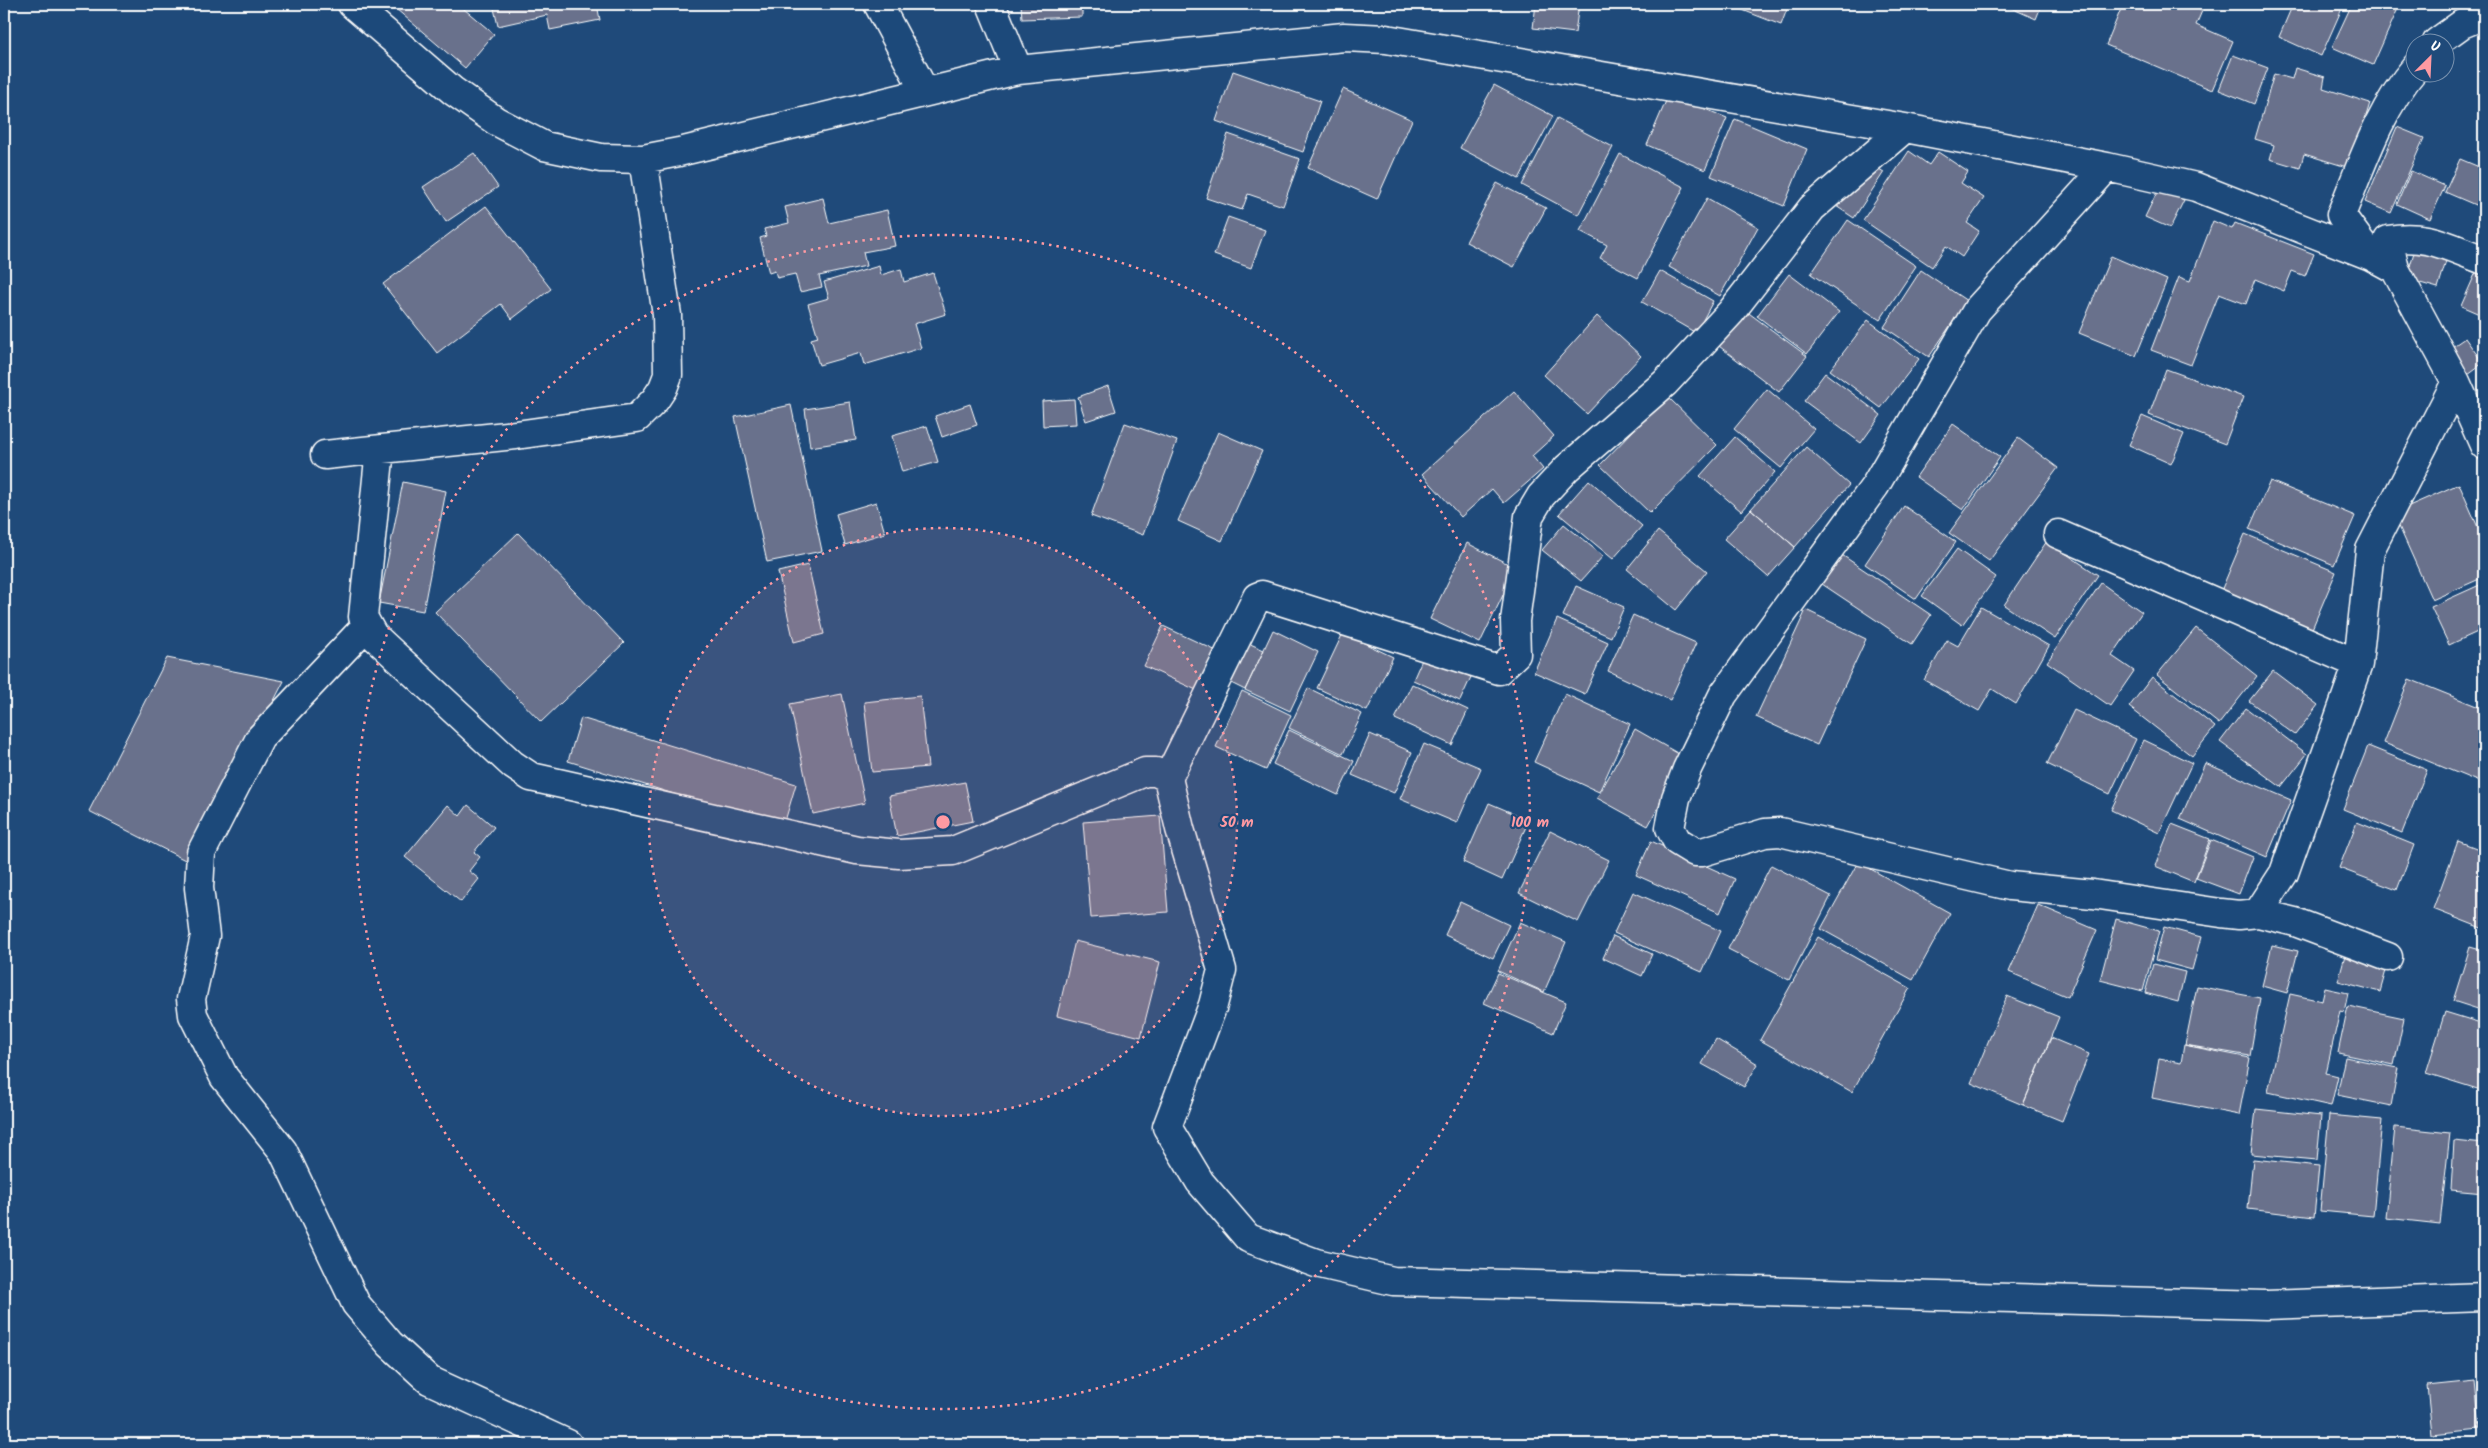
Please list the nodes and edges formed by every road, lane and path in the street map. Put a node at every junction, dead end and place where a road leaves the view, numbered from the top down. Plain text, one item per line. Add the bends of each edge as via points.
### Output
1 (352, 4) edge
2 (878, 4) edge
3 (991, 4) edge
4 (2484, 16) edge
5 (2451, 32) edge
6 (1018, 70) junction
7 (2406, 80) edge
8 (925, 92) junction
9 (1904, 128) junction
10 (643, 159) junction
11 (2107, 167) junction
12 (2371, 256) junction
13 (2484, 260) edge
14 (2395, 269) junction
15 (2456, 382) junction
16 (2484, 445) edge
17 (380, 449) junction
18 (325, 455) dead end
19 (2058, 534) dead end
20 (366, 626) junction
21 (2358, 664) junction
22 (1168, 778) junction
23 (2258, 913) junction
24 (2388, 957) dead end
25 (2484, 1297) edge
26 (568, 1444) edge

1 - 10 street via 453,91 496,120 544,146 601,158
2 - 8 street
3 - 6 street
4 - 5 street
6 - 8 street
6 - 9 street via 1344,37 1386,39
7 - 12 street via 2391,100 2370,143 2342,215
8 - 10 street
9 - 11 street
9 - 22 street via 1812,208 1731,312 1671,376 1567,468 1541,496 1529,516 1515,621 1516,654 1505,666 1499,670 1257,596
10 - 17 street via 667,315 668,375 655,400 637,418
11 - 12 street via 2196,188
11 - 23 street via 1977,310 1875,486 1723,695 1676,798 1671,833 1677,841 1702,852 1765,833 1780,832 2010,886 2239,915
12 - 14 street
13 - 14 street via 2422,237 2404,237 2388,240
14 - 15 street
15 - 16 street
15 - 21 street via 2370,550
17 - 18 street
17 - 20 street via 362,617
19 - 21 street
20 - 22 street via 513,764 531,777 857,850 899,854 953,851 1145,772 1156,772
20 - 26 street via 260,738 200,853 199,888 205,936 191,999 193,1015 224,1077 282,1150 356,1304 390,1344 429,1380
21 - 23 street via 2284,873
22 - 25 street via 1222,970 1213,1005 1166,1127 1200,1182 1248,1238 1316,1263 1393,1281 2266,1305
23 - 24 street via 2295,922

